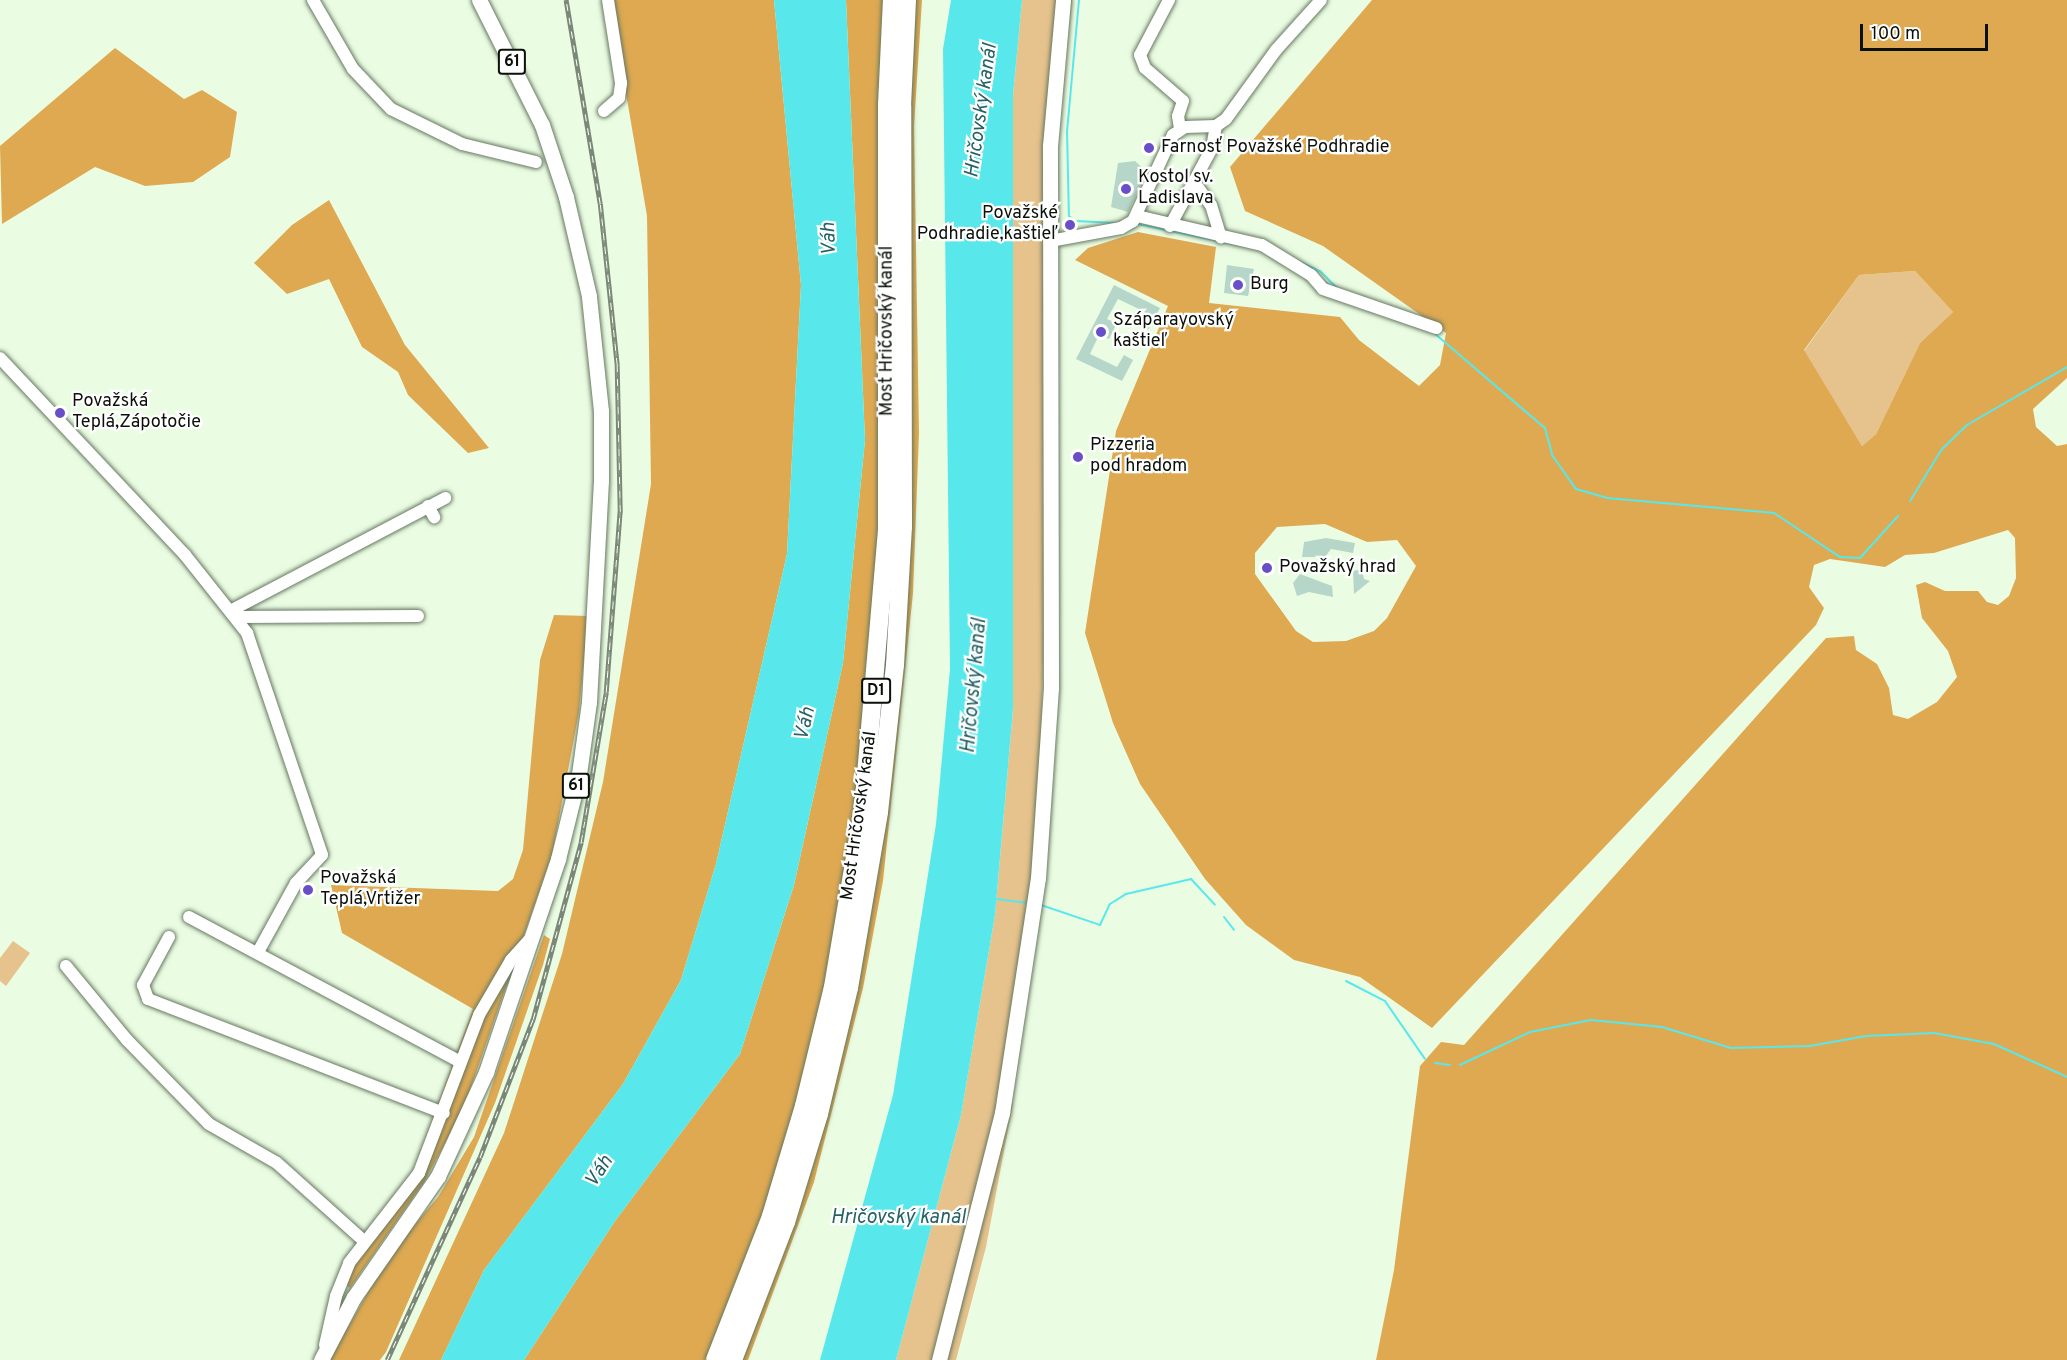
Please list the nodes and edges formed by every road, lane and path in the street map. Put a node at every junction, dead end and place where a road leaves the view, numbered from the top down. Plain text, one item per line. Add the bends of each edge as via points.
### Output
1 (313, 0) edge
2 (479, 0) edge
3 (608, 0) edge
4 (892, 0) edge
5 (907, 0) edge
6 (1063, 0) edge
7 (1169, 0) edge
8 (1321, 0) edge
9 (604, 111) dead end
10 (1216, 126) junction
11 (1180, 129) junction
12 (536, 162) dead end
13 (1194, 182) junction
14 (1137, 216) junction
15 (1170, 226) junction
16 (1220, 234) junction
17 (1050, 241) junction
18 (1436, 328) dead end
19 (0, 358) edge
20 (444, 498) dead end
21 (234, 614) junction
22 (414, 614) dead end
23 (189, 917) dead end
24 (536, 933) junction
25 (169, 937) dead end
26 (258, 952) junction
27 (66, 966) dead end
28 (459, 1061) junction
29 (444, 1113) junction
30 (364, 1241) junction
31 (323, 1357) edge
32 (715, 1360) edge
33 (733, 1360) edge
34 (939, 1360) edge

1 - 12 street via 353,69 391,108 462,144
2 - 24 main road, 61 via 542,125 566,197 589,296 601,411 589,702 570,814
3 - 9 street via 621,83 619,98
4 - 32 highway, Most Hričovský kanál / D1 via 887,105 887,530 863,810 833,987 804,1106 771,1216
5 - 33 highway, Most Hričovský kanál / D1 via 902,106 903,527 895,665 879,812 849,988 819,1114 786,1222
6 - 17 main road via 1051,100
7 - 11 street via 1140,55 1145,68 1183,101 1178,116
8 - 10 street
10 - 11 street
10 - 13 street via 1216,139
11 - 14 street via 1169,142
13 - 15 street
13 - 16 street via 1211,205
14 - 15 street
14 - 17 street via 1121,228
15 - 16 street
16 - 18 street via 1262,245 1311,276 1323,289
17 - 34 main road via 1052,667 1038,878 1002,1113
19 - 21 street
20 - 21 street via 431,511
21 - 22 street
21 - 26 street via 263,671 322,855 296,883
23 - 26 street
24 - 28 street via 504,970
24 - 31 main road, 61 via 486,1072 453,1147 354,1297
25 - 29 street via 143,985 148,999
26 - 28 street
27 - 30 street via 126,1040 209,1124 278,1163
28 - 29 street
29 - 30 street via 419,1173
30 - 31 street via 342,1277

